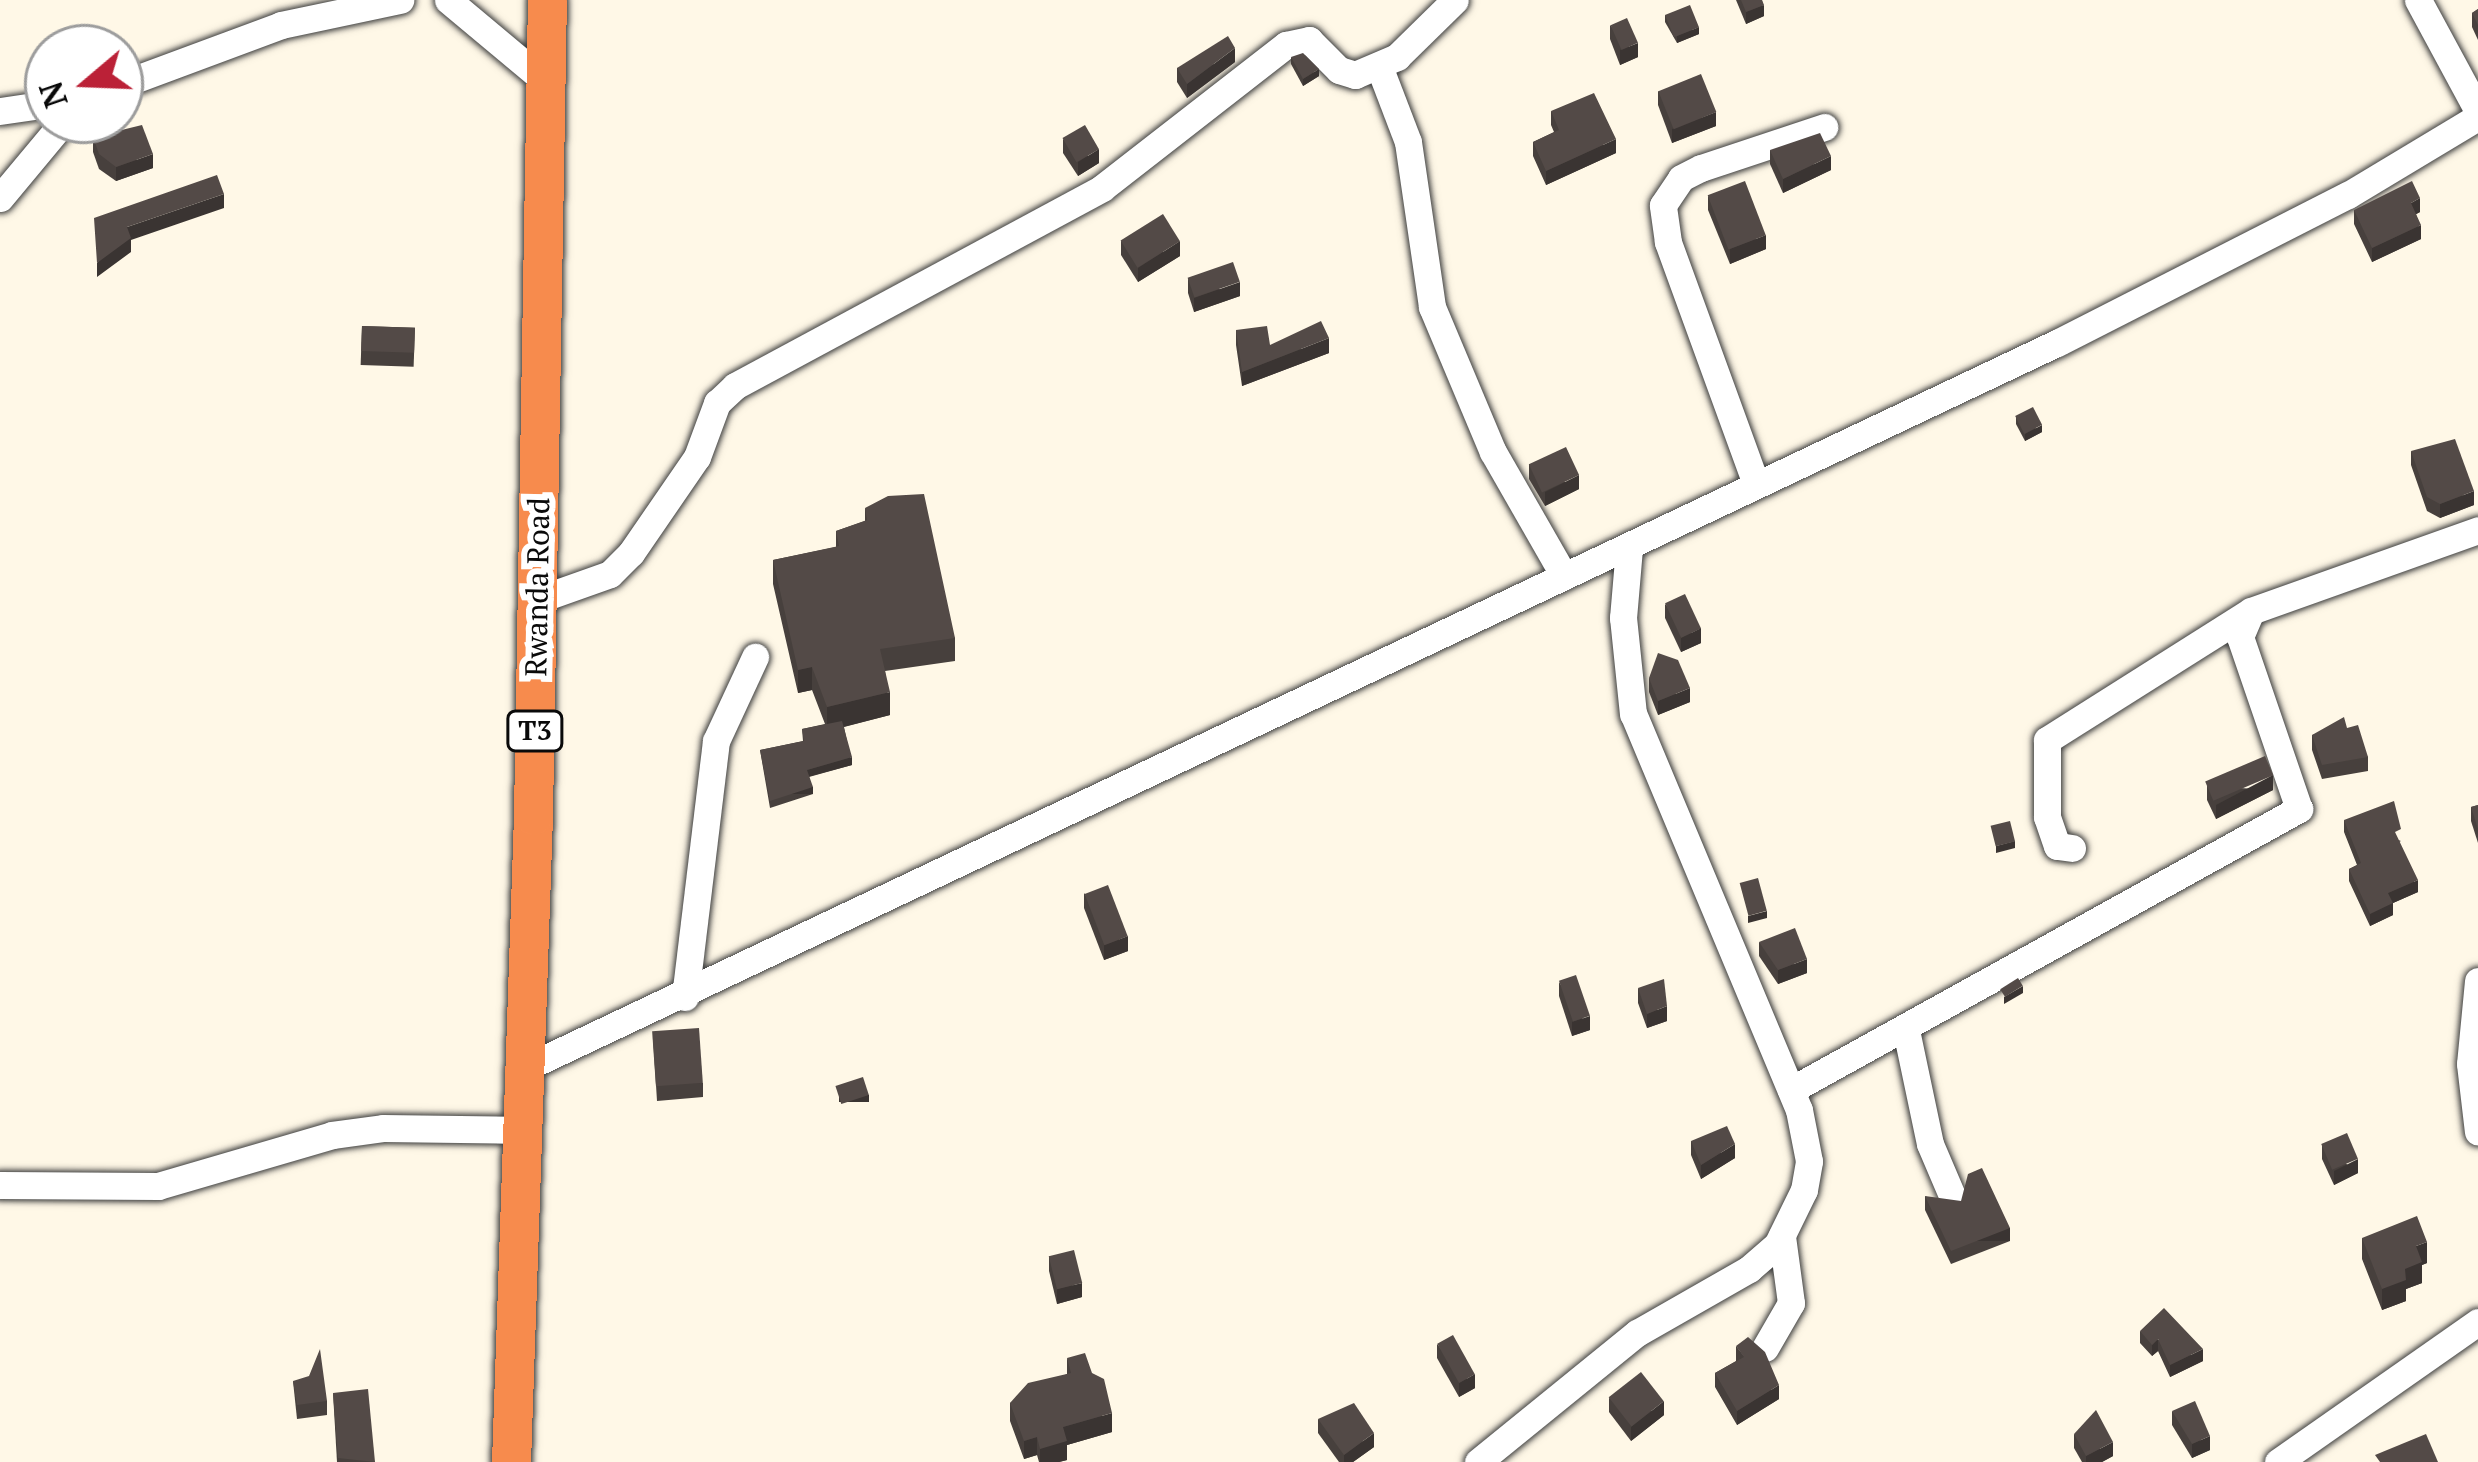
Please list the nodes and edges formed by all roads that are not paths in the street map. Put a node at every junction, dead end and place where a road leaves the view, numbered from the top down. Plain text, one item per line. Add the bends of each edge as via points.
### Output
1 (400, 0) edge
2 (448, 0) edge
3 (547, 0) edge
4 (1455, 0) edge
5 (2418, 0) edge
6 (1379, 66) junction
7 (144, 76) edge
8 (545, 81) junction
9 (2478, 114) edge
10 (1823, 127) dead end
11 (44, 144) edge
12 (0, 198) edge
13 (1756, 484) junction
14 (2478, 530) edge
15 (1629, 548) junction
16 (1564, 576) junction
17 (537, 600) junction
18 (2251, 611) junction
19 (754, 657) dead end
20 (2072, 848) dead end
21 (2478, 981) edge
22 (685, 997) junction
23 (1906, 1030) junction
24 (525, 1068) junction
25 (1791, 1090) junction
26 (521, 1130) junction
27 (2478, 1132) edge
28 (0, 1186) edge
29 (1953, 1198) edge
30 (1782, 1236) junction
31 (2478, 1322) edge
32 (1765, 1348) edge
33 (511, 1462) edge
34 (1478, 1462) edge
35 (2278, 1462) edge

1 - 7 street via 280,25
2 - 8 street
3 - 8 highway, Rwanda Road / T3
4 - 6 street
5 - 9 street
6 - 16 street via 1408,142 1432,307 1493,452
6 - 17 street via 1349,75 1309,40 1286,45 1102,188 735,386 717,403 697,458 631,553 610,574
8 - 17 highway, Rwanda Road / T3
9 - 13 street via 2150,297
10 - 13 street via 1702,168 1682,178 1663,205 1668,242
11 - 12 street
13 - 15 street
14 - 18 street
15 - 16 street
15 - 25 street via 1623,618 1633,714
16 - 22 street
17 - 24 highway, Rwanda Road / T3
18 - 20 street via 2047,740 2048,818 2057,846
18 - 23 street via 2240,637 2299,808 2120,902
19 - 22 street via 716,741
21 - 27 street via 2470,1064
22 - 24 street
23 - 25 street
23 - 29 street via 1930,1144
24 - 26 highway, Rwanda Road / T3
25 - 30 street via 1809,1162
26 - 28 street via 332,1135 158,1186
26 - 33 highway, Rwanda Road / T3
30 - 32 street via 1791,1304
30 - 34 street via 1749,1268 1636,1333
31 - 35 street

